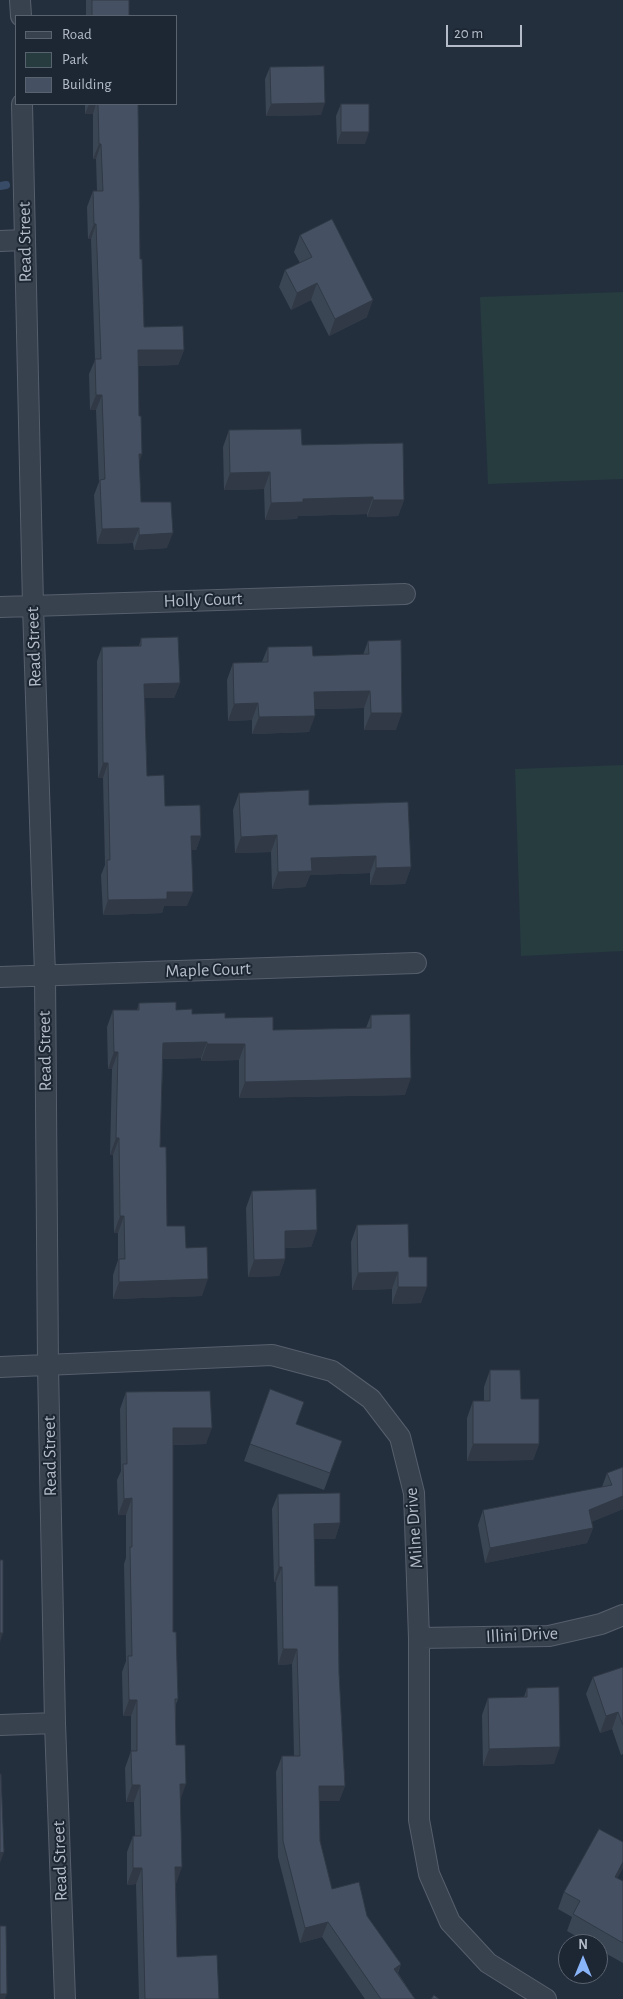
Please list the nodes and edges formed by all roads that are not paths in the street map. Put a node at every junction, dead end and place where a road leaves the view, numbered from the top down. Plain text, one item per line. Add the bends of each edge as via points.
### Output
1 (20, 0) edge
2 (21, 15) edge
3 (22, 105) edge
4 (24, 240) junction
5 (0, 241) edge
6 (406, 594) dead end
7 (33, 606) junction
8 (0, 607) edge
9 (416, 963) dead end
10 (45, 975) junction
11 (0, 977) edge
12 (48, 1365) junction
13 (0, 1367) edge
14 (623, 1615) edge
15 (419, 1638) junction
16 (55, 1723) junction
17 (0, 1725) edge
18 (65, 1999) edge
19 (546, 1999) edge

1 - 2 street
3 - 4 street, Read Street
4 - 5 street
4 - 7 street, Read Street
6 - 7 street, Holly Court
7 - 8 street, Holly Court
7 - 10 street, Read Street
9 - 10 street, Maple Court
10 - 11 street, Maple Court
10 - 12 street, Read Street
12 - 13 street, Milne Drive
12 - 15 street, Milne Drive via 272,1355 332,1370 371,1399 400,1437 414,1493
12 - 16 street, Read Street
14 - 15 street, Illini Drive via 549,1636
15 - 19 street, Milne Drive via 419,1820 429,1874 450,1922 488,1963
16 - 17 street
16 - 18 street, Read Street

